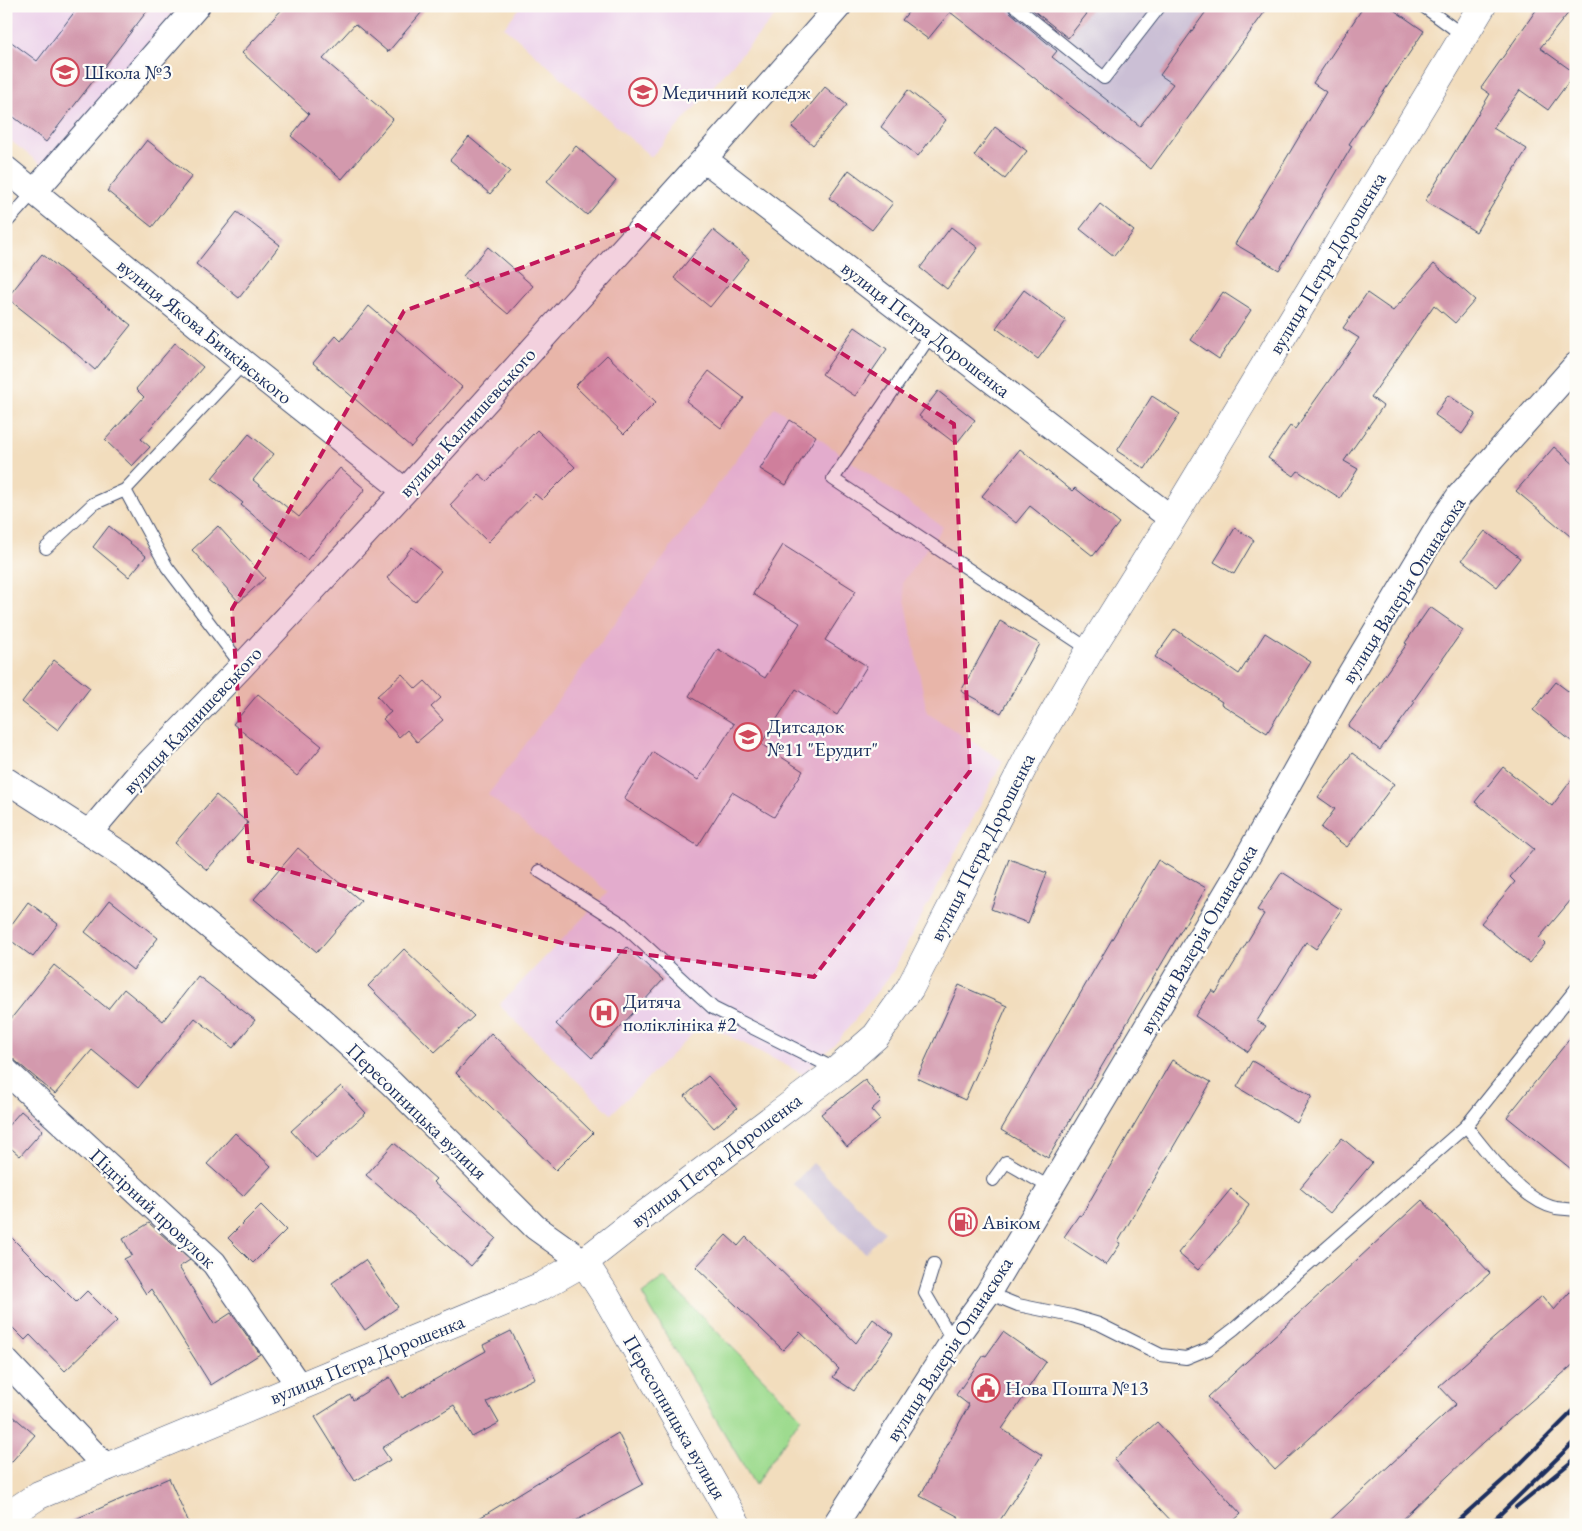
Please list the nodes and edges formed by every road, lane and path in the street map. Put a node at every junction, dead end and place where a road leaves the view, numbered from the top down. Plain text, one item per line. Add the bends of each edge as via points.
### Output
1 (197, 6) edge
2 (839, 6) edge
3 (1015, 6) edge
4 (1160, 6) edge
5 (1423, 6) edge
6 (1482, 6) edge
7 (1464, 36) junction
8 (704, 159) junction
9 (6, 169) edge
10 (34, 192) junction
11 (6, 223) edge
12 (932, 334) junction
13 (244, 363) junction
14 (1576, 365) edge
15 (125, 490) junction
16 (405, 491) junction
17 (1172, 519) junction
18 (46, 548) dead end
19 (1090, 650) junction
20 (242, 666) junction
21 (6, 780) edge
22 (89, 833) junction
23 (539, 871) dead end
24 (1576, 988) edge
25 (837, 1070) junction
26 (6, 1071) edge
27 (1466, 1126) junction
28 (993, 1180) dead end
29 (1051, 1188) junction
30 (1576, 1210) edge
31 (584, 1262) junction
32 (934, 1264) dead end
33 (988, 1293) junction
34 (953, 1341) junction
35 (6, 1361) edge
36 (299, 1386) junction
37 (107, 1468) junction
38 (6, 1517) edge
39 (737, 1525) edge
40 (835, 1525) edge

1 - 10 street
2 - 8 street, вулиця Калнишевського
3 - 4 lane via 1104,78
5 - 7 lane
6 - 7 street, вулиця Петра Дорошенка
7 - 17 street, вулиця Петра Дорошенка
8 - 12 street, вулиця Петра Дорошенка
8 - 16 street, вулиця Калнишевського
9 - 10 street, вулиця Якова Бичківського
10 - 11 lane
10 - 13 street, вулиця Якова Бичківського
12 - 17 street, вулиця Петра Дорошенка
12 - 19 lane via 834,479
13 - 15 lane
13 - 16 street, вулиця Якова Бичківського
14 - 29 street, вулиця Валерія Опанасюка via 1459,496 1442,521
15 - 18 lane via 93,504
15 - 20 lane via 167,567
16 - 20 street, вулиця Калнишевського
17 - 19 street, вулиця Петра Дорошенка
19 - 25 street, вулиця Петра Дорошенка via 1032,750 910,988 876,1036
20 - 22 street, вулиця Калнишевського via 144,768
21 - 22 street, Пересопницька вулиця
22 - 31 street, Пересопницька вулиця via 126,857 318,1016 391,1083 535,1227
23 - 25 lane via 621,923 713,1008
24 - 27 lane
25 - 31 street, вулиця Петра Дорошенка
26 - 36 street, Підгірний провулок via 214,1264
27 - 30 lane via 1502,1170 1534,1197 1555,1208
27 - 33 lane via 1234,1329 1208,1350 1186,1358 1161,1355 1099,1324 1018,1305
28 - 29 lane via 1006,1162
29 - 33 street, вулиця Валерія Опанасюка
31 - 36 street, вулиця Петра Дорошенка via 542,1286
31 - 39 street, Пересопницька вулиця
32 - 34 lane via 925,1294
33 - 34 street, вулиця Валерія Опанасюка
34 - 40 street, вулиця Валерія Опанасюка
35 - 37 street
36 - 37 street, вулиця Петра Дорошенка
37 - 38 street, вулиця Петра Дорошенка via 38,1495

